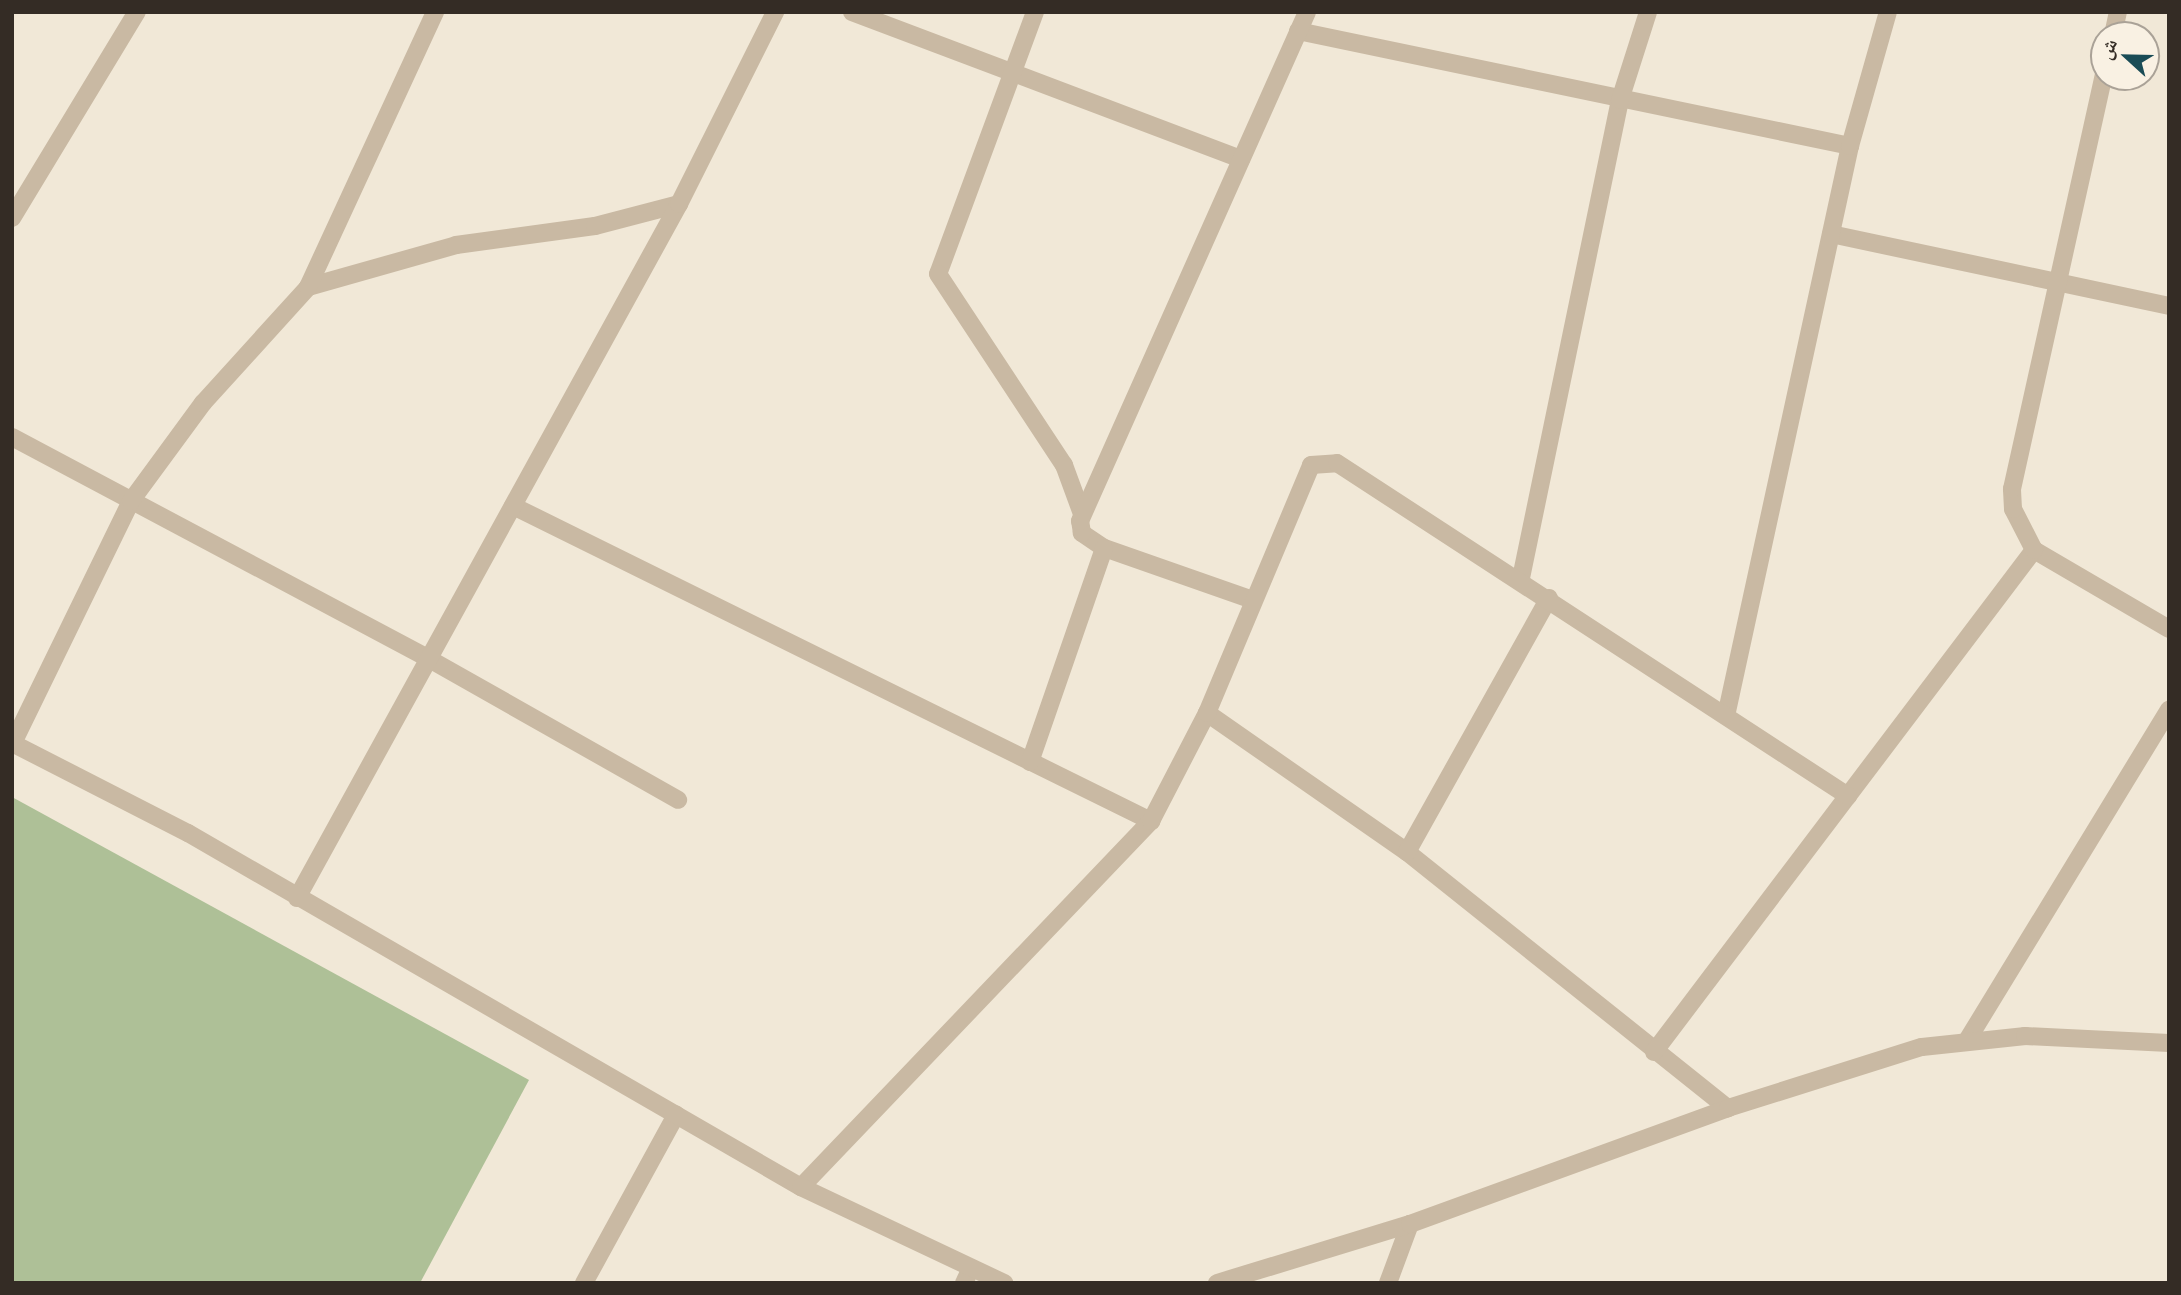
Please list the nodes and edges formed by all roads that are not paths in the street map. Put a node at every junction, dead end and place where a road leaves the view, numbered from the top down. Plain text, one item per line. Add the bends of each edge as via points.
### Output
1 (137, 12) edge
2 (435, 12) edge
3 (775, 12) edge
4 (852, 12) edge
5 (1035, 12) edge
6 (1307, 12) edge
7 (1648, 12) edge
8 (1888, 12) edge
9 (1298, 31) junction
10 (1009, 76) junction
11 (2100, 91) edge
12 (1620, 100) junction
13 (1850, 146) junction
14 (1241, 159) junction
15 (679, 204) junction
16 (12, 218) edge
17 (1830, 234) junction
18 (2055, 282) junction
19 (308, 287) junction
20 (2169, 306) edge
21 (12, 437) edge
22 (131, 501) junction
23 (513, 506) junction
24 (1082, 514) junction
25 (1104, 548) junction
26 (2034, 550) junction
27 (1521, 579) junction
28 (1549, 598) junction
29 (1250, 599) junction
30 (2169, 629) edge
31 (431, 660) junction
32 (2169, 710) edge
33 (1207, 713) junction
34 (1727, 716) junction
35 (13, 743) edge
36 (1030, 762) junction
37 (1847, 796) junction
38 (678, 800) dead end
39 (1151, 821) junction
40 (1407, 852) junction
41 (297, 898) junction
42 (1968, 1039) junction
43 (2169, 1043) edge
44 (1654, 1052) junction
45 (1728, 1108) junction
46 (676, 1115) junction
47 (802, 1188) junction
48 (1410, 1224) junction
49 (967, 1277) edge
50 (584, 1283) edge
51 (1004, 1283) edge
52 (1217, 1283) edge
53 (1388, 1283) edge

1 - 16 street
2 - 19 street
3 - 15 street
4 - 10 street
5 - 10 street
6 - 9 street
7 - 12 street
8 - 13 street
9 - 12 street
9 - 14 street
10 - 14 street
10 - 24 street via 938,274 1064,465
11 - 18 street
12 - 13 street
12 - 27 street
13 - 17 street
14 - 24 street
15 - 19 street via 595,226 456,246
15 - 23 street
17 - 18 street
17 - 34 street
18 - 20 street
18 - 26 street via 2012,489 2013,509
19 - 22 street via 203,403
21 - 22 street
22 - 31 street
22 - 35 street
23 - 31 street
23 - 36 street
24 - 25 street via 1082,533
25 - 29 street
25 - 36 street
26 - 30 street
26 - 37 street
27 - 28 street
27 - 29 street via 1338,463 1320,462 1302,477
28 - 34 street
28 - 40 street
29 - 33 street
31 - 38 street
31 - 41 street
32 - 42 street
33 - 39 street
33 - 40 street
34 - 37 street
35 - 41 street
36 - 39 street
37 - 44 street
39 - 47 street
40 - 44 street
41 - 46 street
42 - 43 street
42 - 45 street via 1875,1060
44 - 45 street
45 - 48 street
46 - 47 street
46 - 50 street
47 - 49 street
48 - 52 street
48 - 53 street
49 - 51 street

